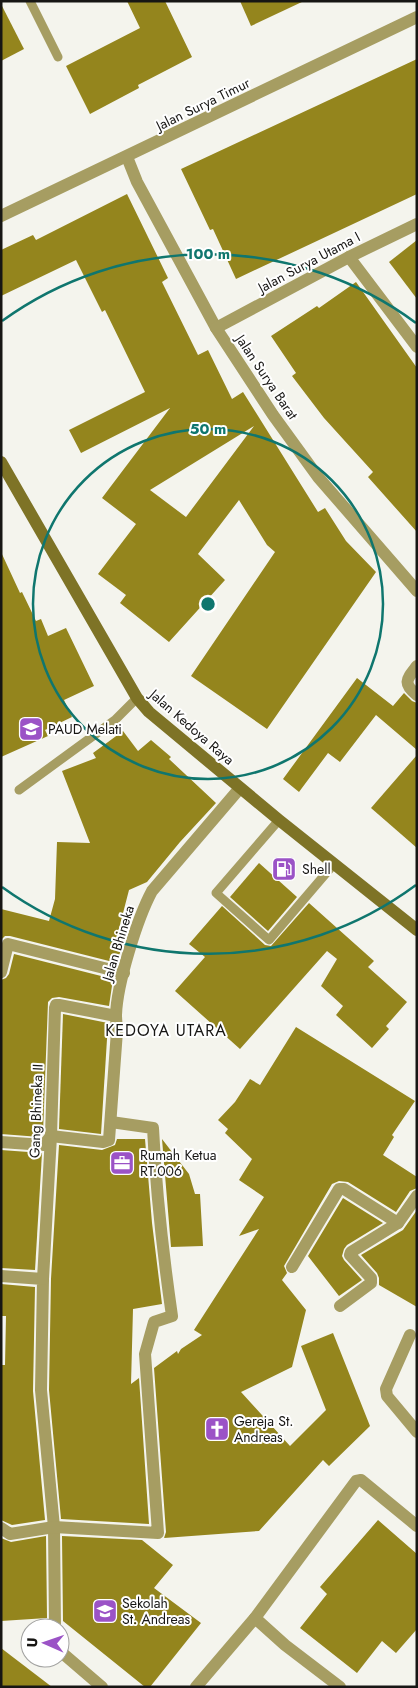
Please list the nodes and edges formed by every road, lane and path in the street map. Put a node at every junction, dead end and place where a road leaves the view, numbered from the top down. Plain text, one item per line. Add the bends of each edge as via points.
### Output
1 (30, 1) edge
2 (417, 17) edge
3 (58, 57) dead end
4 (127, 157) junction
5 (1, 216) edge
6 (417, 224) edge
7 (349, 257) junction
8 (216, 328) junction
9 (417, 347) edge
10 (1, 462) edge
11 (417, 590) edge
12 (417, 666) edge
13 (417, 695) edge
14 (137, 698) junction
15 (240, 788) junction
16 (18, 790) dead end
17 (279, 820) junction
18 (334, 864) junction
19 (417, 930) edge
20 (1, 972) edge
21 (124, 973) junction
22 (116, 1016) junction
23 (111, 1122) junction
24 (51, 1136) junction
25 (1, 1142) edge
26 (417, 1196) edge
27 (398, 1224) junction
28 (292, 1267) dead end
29 (1, 1276) edge
30 (43, 1279) junction
31 (340, 1306) dead end
32 (410, 1335) dead end
33 (417, 1432) edge
34 (417, 1526) edge
35 (54, 1527) junction
36 (1, 1528) edge
37 (55, 1618) edge
38 (255, 1618) junction
39 (70, 1660) edge
40 (102, 1687) edge
41 (196, 1687) edge
42 (340, 1687) edge

1 - 3 lane
2 - 4 street, Jalan Surya Timur
4 - 5 street, Jalan Surya Timur
4 - 8 street, Jalan Surya Barat via 137,182
6 - 7 street, Jalan Surya Utama I
7 - 8 street, Jalan Surya Utama I
7 - 9 street
8 - 11 street, Jalan Surya Barat via 318,477
10 - 14 street, Jalan Kedoya Raya
12 - 13 street via 407,683
14 - 15 street, Jalan Kedoya Raya via 149,712
14 - 16 lane via 115,720
15 - 17 street, Jalan Kedoya Raya
15 - 21 street, Jalan Bhineka via 152,891
17 - 18 street, Jalan Kedoya Raya
17 - 18 lane via 216,893 269,940
18 - 19 street, Jalan Kedoya Raya
20 - 21 street via 8,944
21 - 22 street, Jalan Bhineka
22 - 23 street, Jalan Bhineka
22 - 24 street, Gang Bhineka II via 56,1005
23 - 24 street, Jalan Bhineka via 109,1140 104,1142
23 - 35 street via 153,1128 163,1258 172,1316 154,1322 145,1354 158,1533
24 - 25 street via 44,1145
24 - 30 street, Gang Bhineka II
26 - 27 street
27 - 28 street via 344,1189 339,1189
27 - 31 street via 353,1249 350,1255 371,1278 371,1283
29 - 30 street
30 - 35 street, Gang Bhineka II via 40,1390
32 - 33 street via 386,1389 387,1396
34 - 38 street via 361,1480 356,1481
35 - 36 street via 10,1534
35 - 37 street, Gang Bhineka II
38 - 41 street
38 - 42 street
39 - 40 street

